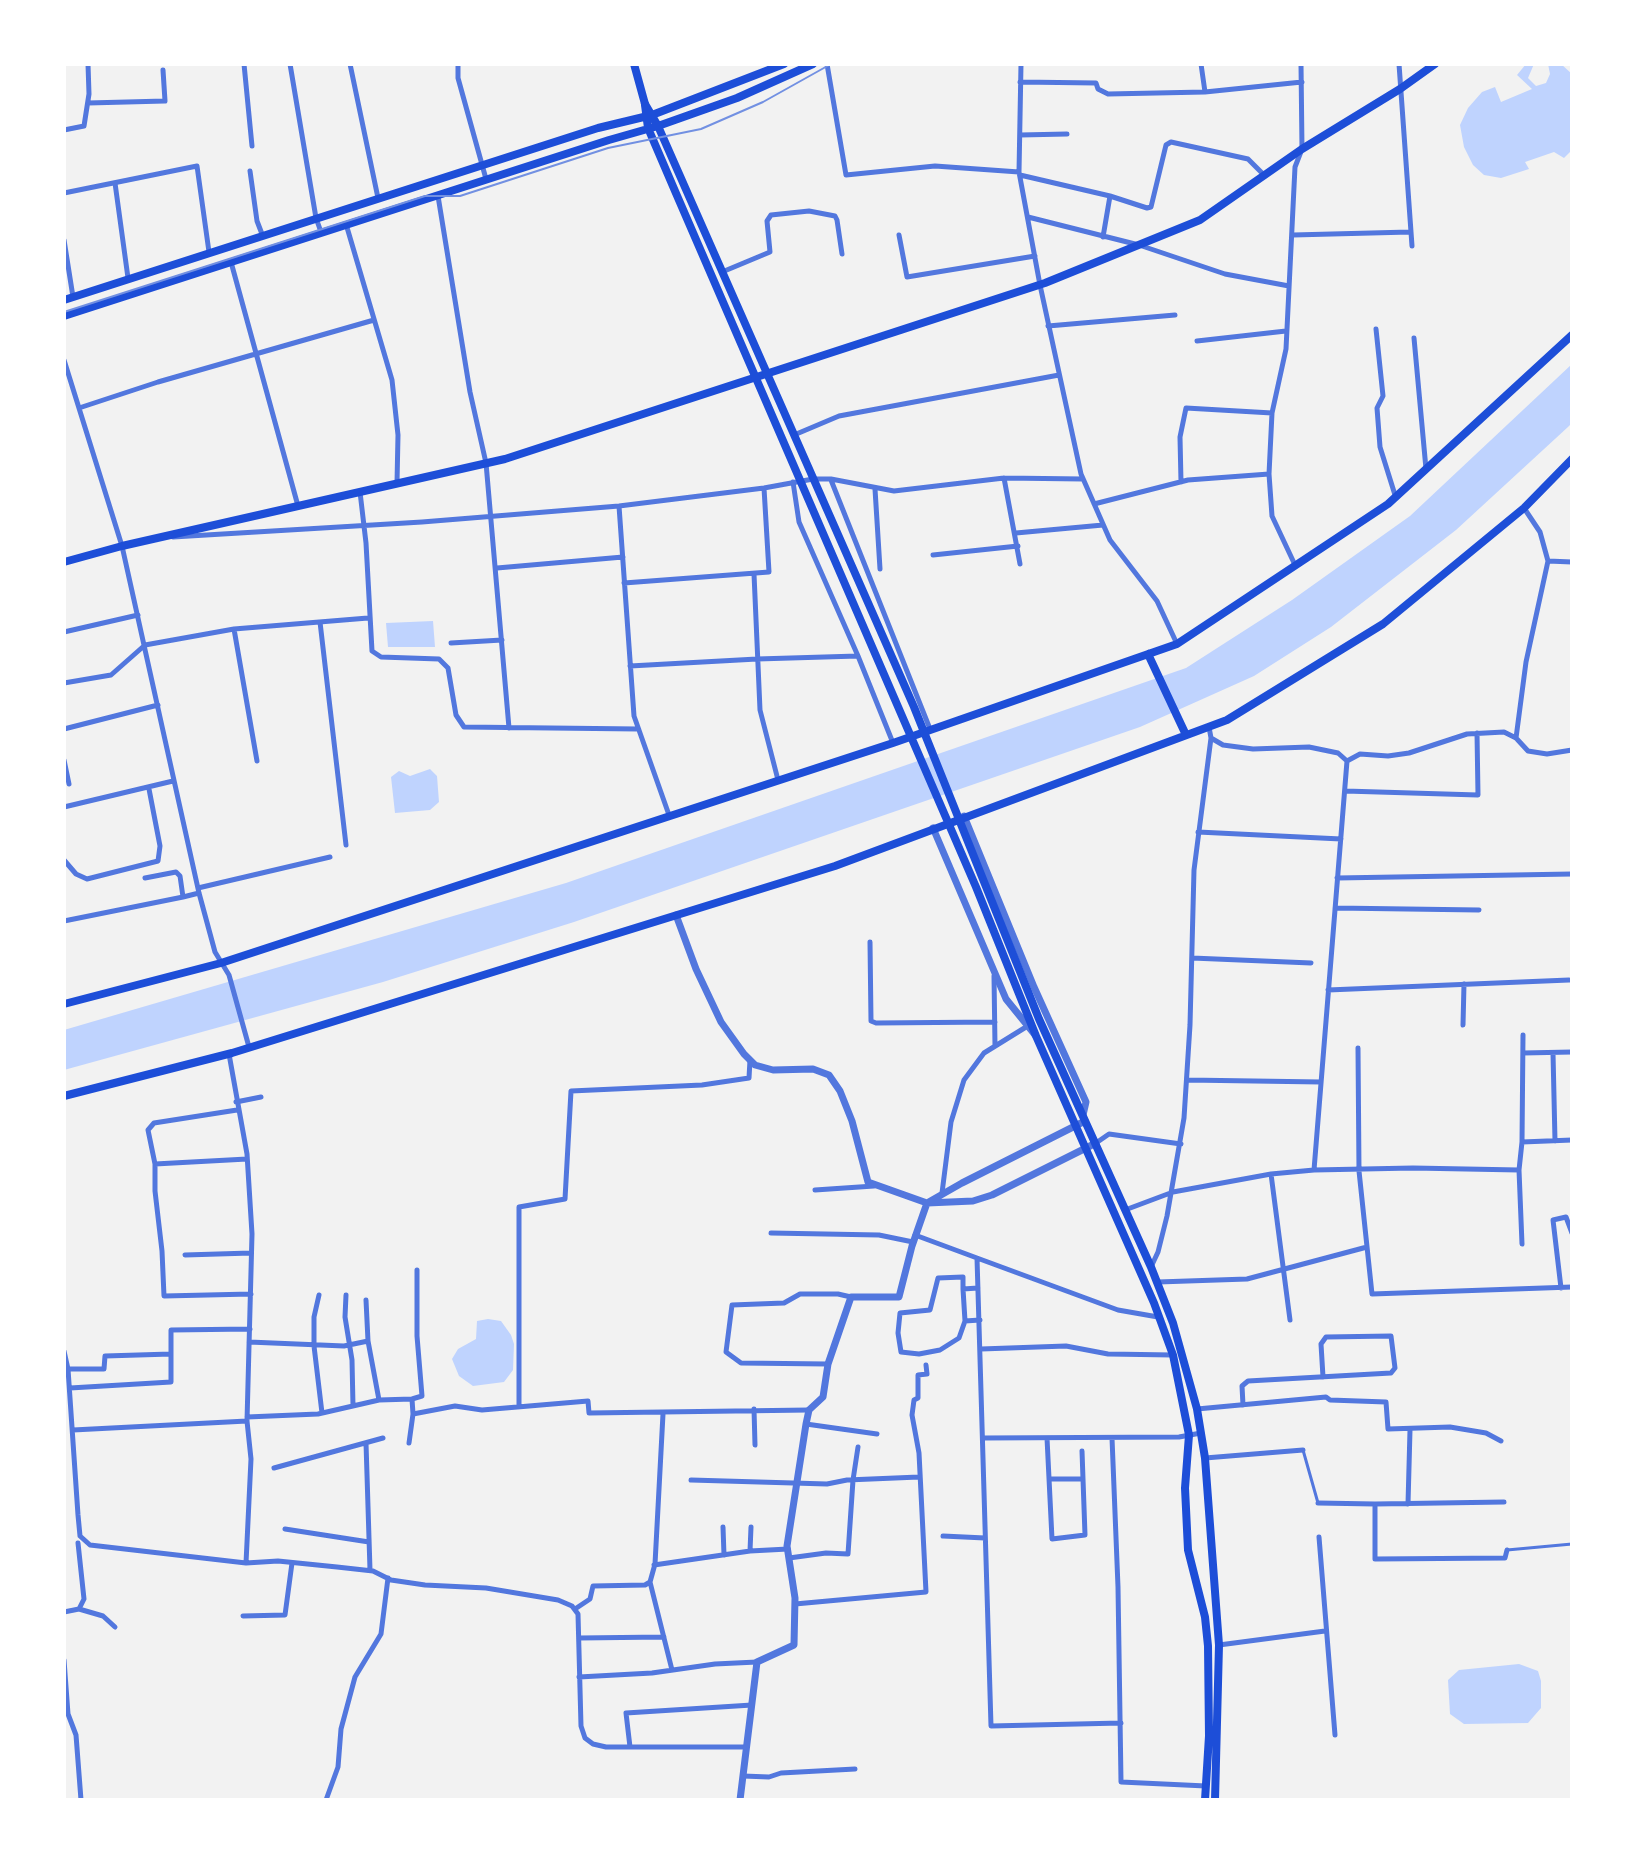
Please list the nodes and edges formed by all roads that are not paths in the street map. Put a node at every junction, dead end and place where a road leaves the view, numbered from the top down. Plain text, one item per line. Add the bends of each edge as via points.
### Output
1 (88, 64) edge
2 (244, 64) edge
3 (290, 64) edge
4 (350, 64) edge
5 (458, 64) edge
6 (634, 64) edge
7 (784, 64) edge
8 (813, 64) edge
9 (827, 64) edge
10 (1021, 64) edge
11 (1201, 64) edge
12 (1301, 64) edge
13 (1399, 64) edge
14 (1435, 64) edge
15 (163, 70) dead end
16 (1020, 82) junction
17 (1302, 82) junction
18 (1400, 89) junction
19 (1205, 92) junction
20 (88, 103) junction
21 (649, 116) junction
22 (653, 127) junction
23 (64, 130) edge
24 (1067, 134) dead end
25 (1020, 135) junction
26 (252, 146) dead end
27 (1302, 149) junction
28 (482, 165) junction
29 (250, 171) dead end
30 (1020, 173) junction
31 (1266, 176) junction
32 (486, 179) junction
33 (115, 183) junction
34 (64, 193) edge
35 (438, 196) junction
36 (1110, 196) junction
37 (378, 198) junction
38 (1027, 217) junction
39 (316, 218) junction
40 (346, 224) junction
41 (321, 232) junction
42 (1410, 232) junction
43 (262, 234) junction
44 (899, 235) dead end
45 (1293, 235) junction
46 (1103, 237) junction
47 (64, 240) edge
48 (1139, 245) junction
49 (1412, 246) dead end
50 (209, 252) junction
51 (842, 254) dead end
52 (1035, 256) junction
53 (231, 261) junction
54 (722, 272) junction
55 (128, 278) junction
56 (1040, 285) junction
57 (1289, 286) junction
58 (68, 298) edge
59 (1175, 315) dead end
60 (64, 316) edge
61 (374, 320) junction
62 (1048, 326) junction
63 (1376, 329) dead end
64 (1286, 331) junction
65 (1572, 335) edge
66 (1414, 338) dead end
67 (1197, 341) dead end
68 (256, 355) junction
69 (64, 360) edge
70 (768, 375) junction
71 (1059, 375) junction
72 (757, 379) junction
73 (79, 408) junction
74 (1272, 413) junction
75 (794, 435) junction
76 (1572, 459) edge
77 (486, 463) junction
78 (1426, 469) junction
79 (1269, 474) junction
80 (1004, 478) junction
81 (813, 479) junction
82 (831, 479) junction
83 (1083, 479) junction
84 (797, 482) junction
85 (1181, 482) junction
86 (397, 484) junction
87 (764, 488) junction
88 (875, 489) junction
89 (360, 492) junction
90 (1396, 497) junction
91 (1094, 504) junction
92 (298, 506) junction
93 (619, 506) junction
94 (1524, 508) junction
95 (492, 517) junction
96 (1103, 525) junction
97 (364, 526) junction
98 (1016, 533) junction
99 (156, 538) junction
100 (122, 546) junction
101 (1018, 546) junction
102 (933, 555) dead end
103 (623, 557) junction
104 (1548, 561) junction
105 (64, 562) edge
106 (1572, 562) edge
107 (1020, 564) dead end
108 (1295, 566) junction
109 (497, 568) junction
110 (880, 569) dead end
111 (754, 574) junction
112 (624, 583) junction
113 (138, 615) junction
114 (368, 618) junction
115 (320, 622) junction
116 (234, 629) junction
117 (64, 632) edge
118 (502, 640) junction
119 (451, 643) dead end
120 (1177, 644) junction
121 (145, 645) junction
122 (858, 656) junction
123 (1149, 657) junction
124 (757, 659) junction
125 (630, 666) junction
126 (64, 683) edge
127 (158, 705) junction
128 (1209, 726) junction
129 (509, 728) junction
130 (64, 729) edge
131 (638, 729) junction
132 (930, 729) junction
133 (1184, 732) junction
134 (1477, 733) junction
135 (1211, 738) junction
136 (1516, 738) junction
137 (893, 743) junction
138 (1572, 750) edge
139 (64, 760) edge
140 (257, 761) dead end
141 (1347, 761) junction
142 (778, 780) junction
143 (69, 784) dead end
144 (174, 784) junction
145 (149, 789) junction
146 (1345, 791) junction
147 (64, 807) edge
148 (669, 815) junction
149 (964, 816) junction
150 (933, 828) junction
151 (1198, 832) junction
152 (1341, 839) junction
153 (346, 845) dead end
154 (330, 857) dead end
155 (64, 860) edge
156 (194, 873) junction
157 (1572, 874) edge
158 (180, 876) junction
159 (145, 878) dead end
160 (1337, 878) junction
161 (198, 891) junction
162 (183, 897) junction
163 (1335, 908) junction
164 (1479, 910) dead end
165 (676, 915) junction
166 (64, 921) edge
167 (870, 942) dead end
168 (1192, 958) junction
169 (221, 963) junction
170 (1311, 963) dead end
171 (994, 971) junction
172 (1569, 980) dead end
173 (1464, 984) junction
174 (1328, 990) junction
175 (64, 1004) edge
176 (995, 1022) junction
177 (1032, 1023) junction
178 (1463, 1025) dead end
179 (1523, 1035) dead end
180 (995, 1046) junction
181 (249, 1047) junction
182 (1358, 1048) dead end
183 (1572, 1052) edge
184 (1523, 1053) junction
185 (1553, 1053) junction
186 (229, 1054) junction
187 (750, 1060) junction
188 (1187, 1080) junction
189 (1321, 1082) junction
190 (64, 1096) edge
191 (261, 1097) dead end
192 (236, 1102) junction
193 (237, 1110) junction
194 (1084, 1118) junction
195 (1075, 1126) junction
196 (1572, 1140) edge
197 (1555, 1141) junction
198 (1522, 1142) junction
199 (1096, 1143) junction
200 (1181, 1144) junction
201 (1086, 1149) junction
202 (247, 1159) junction
203 (155, 1164) junction
204 (1314, 1170) junction
205 (1519, 1170) junction
206 (1359, 1171) junction
207 (1271, 1174) junction
208 (878, 1185) junction
209 (815, 1190) dead end
210 (1173, 1192) junction
211 (942, 1194) junction
212 (927, 1203) junction
213 (1124, 1210) junction
214 (771, 1233) dead end
215 (1572, 1233) edge
216 (914, 1239) junction
217 (1522, 1244) dead end
218 (1367, 1247) junction
219 (251, 1253) junction
220 (185, 1255) dead end
221 (977, 1258) junction
222 (1151, 1267) junction
223 (417, 1270) dead end
224 (1284, 1270) junction
225 (1158, 1282) junction
226 (1572, 1287) edge
227 (979, 1288) junction
228 (1561, 1288) junction
229 (963, 1289) junction
230 (251, 1294) junction
231 (319, 1295) dead end
232 (346, 1295) dead end
233 (851, 1297) junction
234 (366, 1300) dead end
235 (1159, 1317) junction
236 (980, 1320) junction
237 (1290, 1320) dead end
238 (965, 1321) junction
239 (250, 1329) junction
240 (368, 1341) junction
241 (249, 1342) junction
242 (349, 1344) junction
243 (314, 1346) junction
244 (981, 1349) junction
245 (64, 1351) edge
246 (171, 1354) junction
247 (1173, 1355) junction
248 (828, 1364) junction
249 (926, 1365) dead end
250 (68, 1369) junction
251 (1323, 1377) junction
252 (70, 1388) junction
253 (412, 1399) junction
254 (379, 1400) junction
255 (519, 1405) junction
256 (1243, 1405) junction
257 (353, 1406) junction
258 (754, 1409) junction
259 (1197, 1409) junction
260 (809, 1410) junction
261 (322, 1413) junction
262 (413, 1414) junction
263 (663, 1414) junction
264 (247, 1419) junction
265 (806, 1424) junction
266 (73, 1430) junction
267 (1410, 1430) junction
268 (1201, 1433) junction
269 (877, 1434) dead end
270 (1189, 1435) junction
271 (383, 1438) dead end
272 (983, 1438) junction
273 (1047, 1438) junction
274 (1112, 1438) junction
275 (1501, 1441) dead end
276 (366, 1443) junction
277 (409, 1443) dead end
278 (755, 1445) dead end
279 (858, 1447) dead end
280 (1303, 1450) joint
281 (1082, 1451) dead end
282 (1205, 1458) junction
283 (274, 1468) dead end
284 (919, 1477) junction
285 (1049, 1479) junction
286 (1083, 1479) junction
287 (691, 1480) dead end
288 (853, 1480) junction
289 (797, 1483) junction
290 (1504, 1502) dead end
291 (1318, 1503) joint
292 (1375, 1504) junction
293 (1408, 1504) junction
294 (723, 1527) dead end
295 (751, 1527) dead end
296 (285, 1529) dead end
297 (943, 1536) dead end
298 (1319, 1537) dead end
299 (985, 1538) junction
300 (369, 1542) junction
301 (78, 1543) dead end
302 (1572, 1544) edge
303 (1507, 1550) joint
304 (750, 1551) junction
305 (789, 1554) junction
306 (724, 1555) junction
307 (246, 1563) junction
308 (292, 1563) junction
309 (654, 1565) junction
310 (370, 1571) junction
311 (388, 1578) junction
312 (650, 1582) junction
313 (795, 1604) junction
314 (79, 1609) junction
315 (575, 1609) junction
316 (64, 1612) edge
317 (243, 1616) dead end
318 (115, 1627) dead end
319 (1326, 1631) junction
320 (664, 1637) junction
321 (579, 1638) junction
322 (1219, 1645) junction
323 (64, 1660) edge
324 (757, 1662) junction
325 (672, 1670) junction
326 (579, 1677) junction
327 (752, 1705) junction
328 (1121, 1723) junction
329 (1335, 1735) dead end
330 (630, 1747) junction
331 (747, 1747) junction
332 (855, 1769) dead end
333 (743, 1776) junction
334 (1206, 1786) junction
335 (81, 1800) edge
336 (326, 1800) edge
337 (740, 1800) edge
338 (1205, 1800) edge
339 (1215, 1800) edge

1 - 20 street
2 - 26 street
3 - 39 street
4 - 37 street
5 - 28 street
6 - 21 main road
7 - 21 main road
8 - 22 main road
9 - 30 street via 846,175 935,166
10 - 16 street
11 - 19 street
12 - 17 street
13 - 18 street
14 - 18 main road
15 - 20 street via 165,101
16 - 19 street via 1096,83 1108,94
16 - 25 street
17 - 19 street
17 - 27 street
18 - 27 main road
18 - 42 street
20 - 23 street via 84,126
21 - 22 main road
21 - 28 main road
22 - 32 main road
22 - 54 main road
22 - 72 main road
24 - 25 street
25 - 30 street
27 - 31 main road
27 - 45 street via 1295,167
28 - 32 street
28 - 37 main road
29 - 43 street
30 - 36 street
30 - 38 street
31 - 36 street via 1248,159 1171,142 1151,207
31 - 48 main road via 1200,220
32 - 35 main road
33 - 34 street
33 - 50 street via 197,166
33 - 55 street
35 - 40 main road
35 - 77 street
36 - 46 street
37 - 39 main road
38 - 46 street
38 - 52 street
39 - 41 street
39 - 43 main road
40 - 41 main road
40 - 61 street
41 - 53 main road
42 - 45 street
42 - 49 street
43 - 50 main road
44 - 52 street via 907,277
45 - 57 street
46 - 48 street
47 - 58 street
48 - 56 main road
48 - 57 street via 1225,274
50 - 55 main road
51 - 54 street via 835,216 809,211 771,215 770,252
52 - 56 street
53 - 60 main road
53 - 68 street
54 - 70 main road
55 - 58 main road
56 - 62 street
56 - 70 main road
57 - 64 street
59 - 62 street
61 - 68 street
61 - 86 street via 392,380
62 - 71 street
63 - 90 street via 1383,396 1377,408 1380,447
64 - 67 street
64 - 74 street
65 - 78 main road
66 - 78 street
68 - 73 street
68 - 92 street
69 - 73 street
70 - 72 main road
70 - 75 main road
71 - 75 street via 839,416
71 - 83 street
72 - 77 main road
72 - 84 main road
73 - 100 street
74 - 79 street
74 - 85 street via 1186,408 1180,437
75 - 81 main road
76 - 94 main road
77 - 86 main road
77 - 95 street
78 - 90 main road
79 - 85 street
79 - 108 street via 1272,516
80 - 83 street
80 - 88 street
80 - 98 street
81 - 82 street
81 - 84 street
81 - 177 main road via 914,707
82 - 88 street
82 - 132 street
83 - 91 street
84 - 87 street
84 - 122 street via 799,522
84 - 177 main road
85 - 91 street
86 - 89 main road
87 - 93 street
87 - 111 street via 770,568
88 - 110 street
89 - 92 main road
89 - 97 street
90 - 108 main road
91 - 96 street
92 - 99 main road
93 - 95 street
93 - 103 street
94 - 104 street via 1540,532
94 - 128 main road via 1383,624
95 - 97 street
95 - 109 street
96 - 98 street
96 - 120 street via 1157,601
97 - 99 street
97 - 114 street
98 - 101 street
99 - 100 main road
100 - 105 main road
100 - 113 street
101 - 102 street
101 - 107 street
103 - 109 street
103 - 112 street
104 - 106 street
104 - 136 street
108 - 120 main road
109 - 118 street
111 - 112 street
111 - 124 street
112 - 125 street
113 - 117 street
113 - 121 street
114 - 115 street
114 - 129 street via 372,651 381,657 439,659 448,668 456,715 464,727
115 - 116 street
115 - 153 street
116 - 121 street
116 - 140 street
118 - 119 street
118 - 129 street
120 - 123 main road
121 - 126 street via 111,675
121 - 127 street
122 - 124 street
122 - 137 street
123 - 132 main road
123 - 133 main road
124 - 125 street
124 - 142 street via 760,710
125 - 131 street
127 - 130 street
127 - 144 street
128 - 133 main road
128 - 135 street
129 - 131 street
131 - 148 street
132 - 137 main road
133 - 149 main road
134 - 136 street via 1504,732
134 - 141 street via 1409,753 1360,754
134 - 146 street via 1478,795
135 - 141 street via 1253,749 1309,747 1338,753
135 - 151 street
136 - 138 street via 1528,751
137 - 142 main road
139 - 143 street
141 - 146 street
142 - 148 main road
144 - 145 street
144 - 156 street
145 - 147 street
145 - 155 street via 158,861 87,879
146 - 152 street
148 - 169 main road
149 - 150 main road
149 - 194 street via 1086,1102
150 - 165 main road via 835,866
150 - 171 street
151 - 152 street
151 - 168 street
152 - 160 street
154 - 161 street
156 - 158 street
156 - 161 street
157 - 160 street
158 - 159 street via 176,872
158 - 162 street
160 - 163 street
161 - 162 street
161 - 169 street
162 - 166 street
163 - 164 street
163 - 174 street
165 - 181 main road
165 - 187 street via 721,1022
167 - 176 street via 871,1021
168 - 170 street
168 - 188 street
169 - 175 main road
169 - 181 street
171 - 176 street
171 - 177 street via 1006,999
172 - 173 street
173 - 174 street
173 - 178 street
174 - 189 street
176 - 180 street
177 - 180 street
177 - 194 main road
177 - 195 main road
179 - 184 street
180 - 211 street via 964,1080 951,1122
181 - 186 main road
182 - 206 street
183 - 185 street
184 - 185 street
184 - 198 street
185 - 197 street
186 - 190 main road
186 - 192 street
187 - 208 street via 773,1070 813,1069 829,1075 852,1121 868,1182
187 - 255 street via 749,1078 571,1091 565,1199 519,1207
188 - 189 street
188 - 200 street
189 - 204 street
191 - 192 street
192 - 193 street
193 - 202 street
193 - 203 street via 154,1123 148,1130
194 - 195 street
194 - 199 main road
195 - 201 main road
195 - 211 street
196 - 197 street
197 - 198 street
198 - 205 street
199 - 200 street via 1109,1134
199 - 201 street
199 - 213 main road
200 - 210 street
201 - 212 street via 992,1195
201 - 235 main road
202 - 203 street
202 - 219 street
203 - 230 street via 164,1296
204 - 206 street
204 - 207 street
205 - 206 street
205 - 217 street
206 - 218 street
207 - 210 street
207 - 224 street
208 - 209 street
208 - 212 street
210 - 213 street
210 - 222 street
211 - 212 street
212 - 216 street
213 - 222 main road
214 - 216 street
215 - 228 street via 1568,1218 1553,1220
216 - 221 street
216 - 233 street via 899,1297
218 - 224 street
218 - 228 street via 1375,1295
219 - 220 street
219 - 230 street
221 - 227 street
221 - 235 street via 1118,1310
222 - 225 main road
223 - 253 street via 422,1396
224 - 225 street via 1247,1279
224 - 237 street
225 - 259 main road
226 - 228 street
227 - 229 street
227 - 236 street
229 - 238 street
229 - 238 street via 963,1277 938,1278 930,1310 900,1313 901,1352 940,1350 959,1338
230 - 239 street
231 - 243 street
232 - 242 street
233 - 248 street
233 - 248 street via 800,1294 784,1303 732,1305 726,1352 737,1361
234 - 240 street
235 - 247 main road
236 - 238 street
236 - 244 street
239 - 241 street
239 - 246 street via 171,1330
240 - 242 street
240 - 254 street
241 - 243 street
241 - 264 street
242 - 243 street
242 - 257 street
243 - 261 street
244 - 247 street via 1066,1346 1108,1354
244 - 272 street
245 - 250 street
246 - 250 street via 105,1356 104,1369
246 - 252 street via 171,1382
247 - 270 main road
248 - 260 street via 823,1397
249 - 284 street via 927,1374 918,1375 912,1415
250 - 252 street
251 - 251 street via 1321,1344 1326,1337 1391,1336 1391,1373
251 - 256 street via 1248,1381 1242,1386
252 - 266 street
253 - 254 street
253 - 262 street
254 - 257 street
255 - 262 street via 482,1410 455,1406
255 - 263 street via 588,1401 589,1413
256 - 259 street
256 - 267 street via 1326,1397 1386,1402 1388,1429
257 - 261 street
258 - 260 street
258 - 263 street
258 - 278 street
259 - 268 main road
260 - 265 street
261 - 264 street
262 - 277 street
263 - 309 street
264 - 266 street
264 - 307 street via 251,1459
265 - 269 street
265 - 289 street
266 - 307 street via 80,1536 90,1545
267 - 275 street via 1450,1427
267 - 293 street
268 - 270 street
268 - 282 main road
270 - 274 street
270 - 334 main road via 1185,1526 1208,1646
271 - 276 street
272 - 273 street
272 - 299 street
273 - 274 street
273 - 285 street
274 - 328 street
276 - 283 street
276 - 300 street
279 - 288 street
280 - 282 street
280 - 291 lane
281 - 286 street
282 - 322 main road
284 - 288 street
284 - 313 street via 926,1592
285 - 286 street
285 - 286 street via 1052,1539 1085,1535
287 - 289 street
288 - 289 street
288 - 305 street via 848,1554
289 - 305 street
290 - 293 street
291 - 292 street
292 - 293 street
292 - 303 street via 1375,1559 1505,1558
294 - 306 street
295 - 304 street
296 - 300 street
297 - 299 street
298 - 319 street
299 - 328 street via 991,1726
300 - 310 street
301 - 314 street via 84,1599
302 - 303 lane
304 - 305 street
304 - 306 street
305 - 313 street
306 - 309 street
307 - 308 street
308 - 310 street
308 - 317 street via 285,1615
309 - 312 street
310 - 311 street
311 - 315 street via 486,1588 558,1600
311 - 336 street via 381,1634 355,1677 341,1729 338,1767
312 - 315 street via 593,1586 590,1599
312 - 320 street
313 - 324 street via 794,1645
314 - 316 street
314 - 318 street via 103,1616
315 - 321 street
319 - 322 street
319 - 329 street
320 - 321 street
320 - 325 street
321 - 326 street
322 - 339 main road
323 - 335 street
324 - 325 street
324 - 327 street
325 - 326 street
326 - 330 street via 585,1738 606,1747
327 - 330 street via 626,1713
327 - 331 street
328 - 334 street via 1121,1782
330 - 331 street
331 - 333 street
332 - 333 street
333 - 337 street
334 - 338 main road

